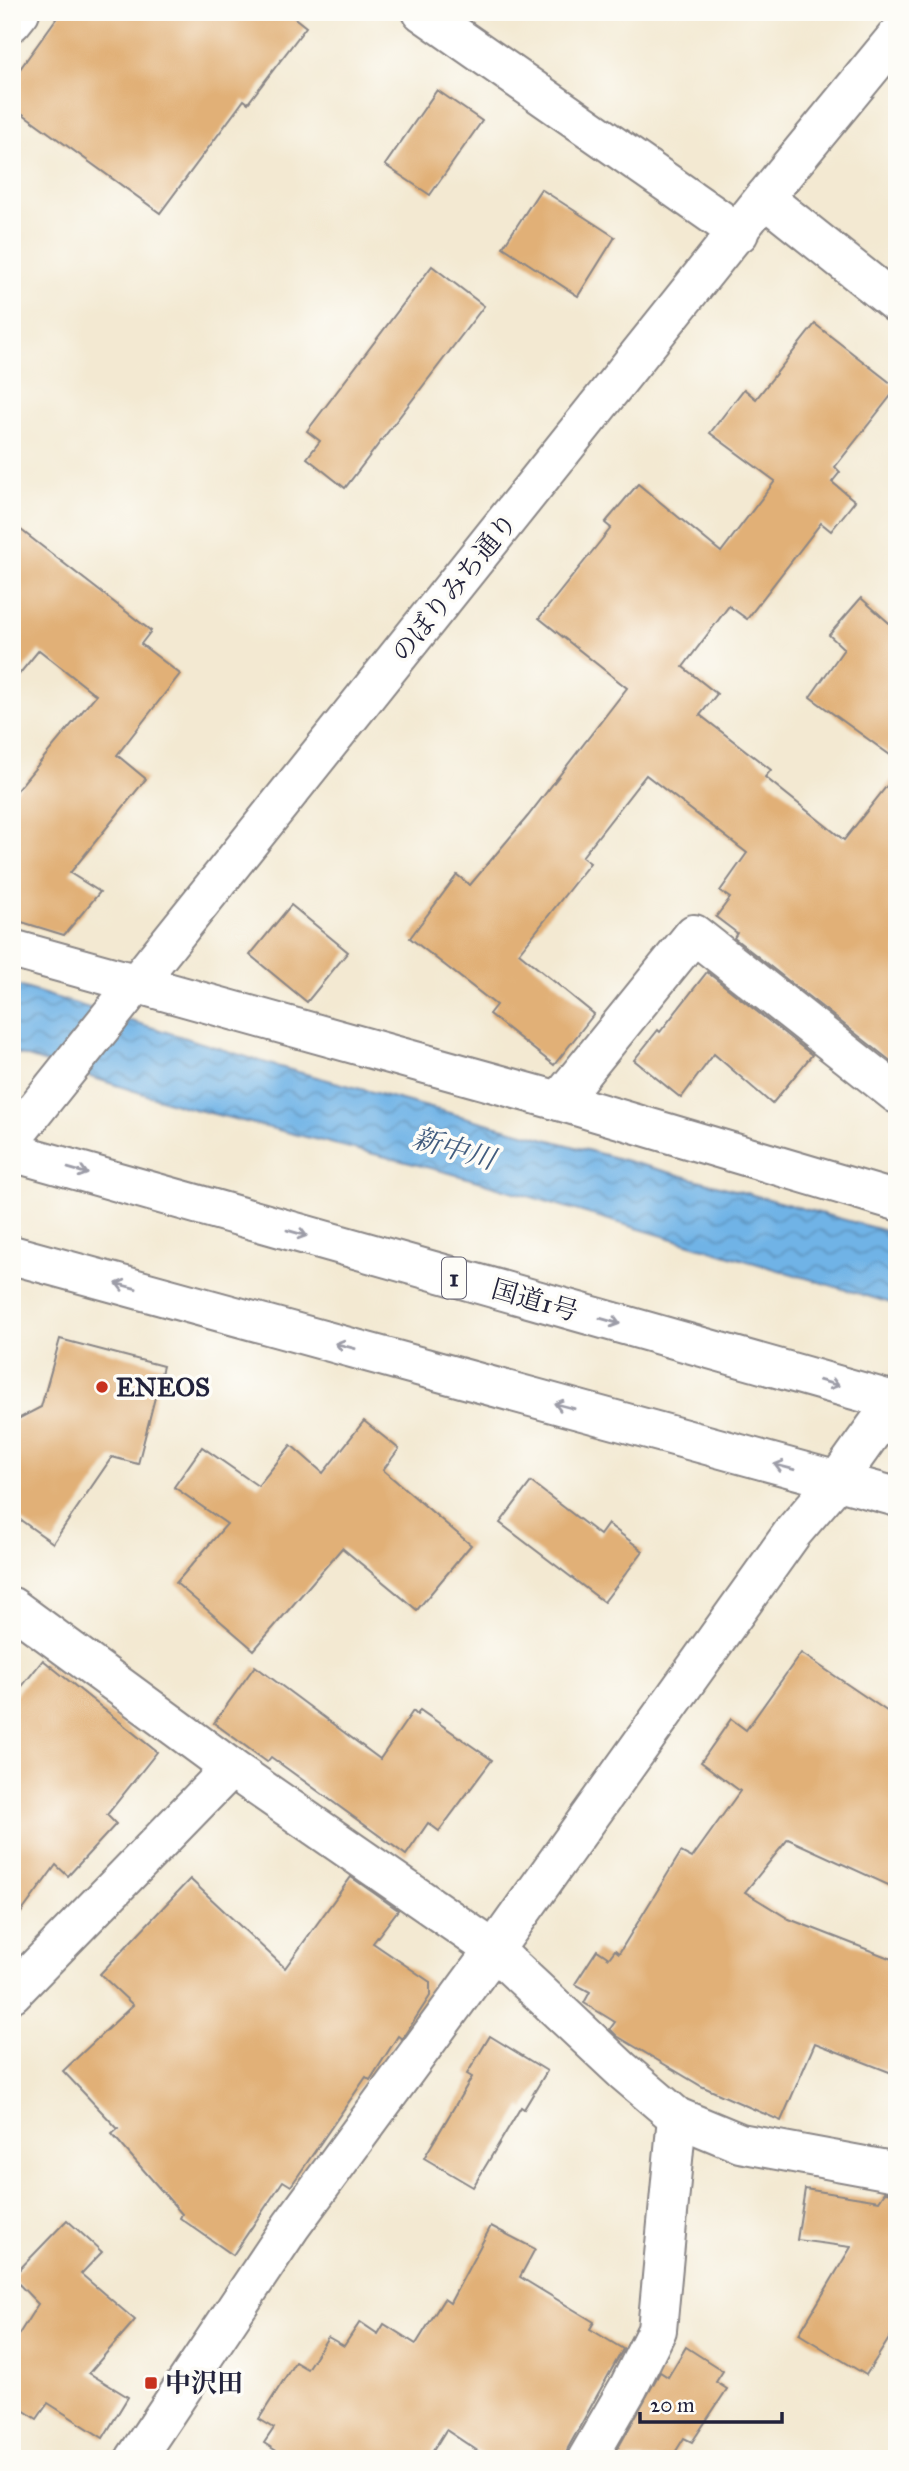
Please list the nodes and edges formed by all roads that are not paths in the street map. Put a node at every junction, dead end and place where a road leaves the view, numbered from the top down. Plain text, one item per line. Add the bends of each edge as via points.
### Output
1 (20, 12) edge
2 (422, 12) edge
3 (12, 22) edge
4 (897, 36) edge
5 (764, 198) junction
6 (739, 233) junction
7 (897, 304) edge
8 (12, 949) edge
9 (136, 983) junction
10 (897, 1094) edge
11 (559, 1101) junction
12 (17, 1138) edge
13 (897, 1201) edge
14 (12, 1255) edge
15 (896, 1400) edge
16 (837, 1481) junction
17 (897, 1497) edge
18 (12, 1607) edge
19 (231, 1768) junction
20 (494, 1950) junction
21 (12, 1993) edge
22 (677, 2117) junction
23 (897, 2172) edge
24 (135, 2459) edge
25 (587, 2459) edge

1 - 3 main road
2 - 6 main road
4 - 5 main road, のぼりみち通り
5 - 6 main road, のぼりみち通り
5 - 7 main road
6 - 9 main road, のぼりみち通り
8 - 9 main road
9 - 11 main road
9 - 12 main road, のぼりみち通り
10 - 11 main road via 694,934
11 - 13 main road
12 -> 15 main road, 国道1号 / 1
16 -> 14 main road
15 - 16 main road
16 - 17 main road
16 - 20 main road via 793,1532
18 - 19 main road
19 - 20 main road
19 - 21 main road
20 - 22 main road
20 - 24 main road via 291,2226
22 - 23 main road via 740,2143
22 - 25 main road via 657,2330

